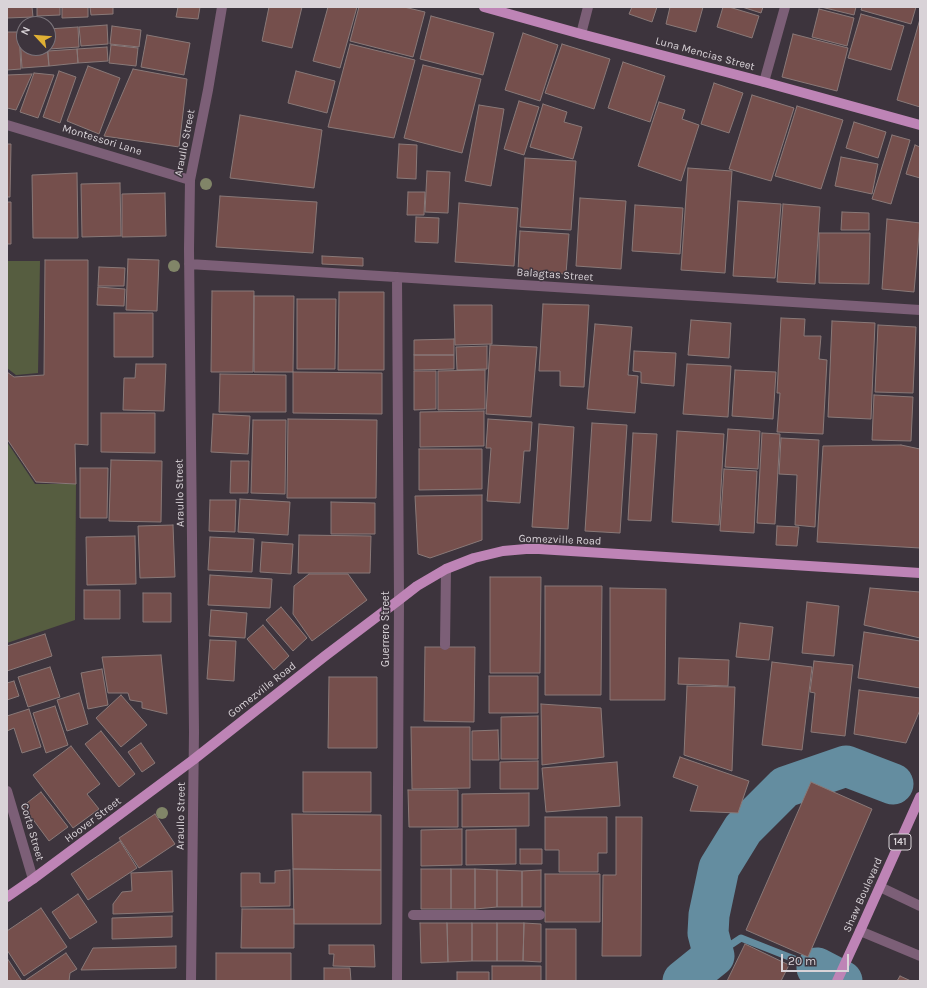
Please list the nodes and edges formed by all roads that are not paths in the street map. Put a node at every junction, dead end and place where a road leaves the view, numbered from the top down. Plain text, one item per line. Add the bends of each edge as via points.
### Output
1 (222, 7) edge
2 (484, 7) edge
3 (588, 7) edge
4 (785, 7) edge
5 (581, 34) junction
6 (766, 77) junction
7 (7, 124) edge
8 (920, 125) edge
9 (190, 180) junction
10 (189, 264) junction
11 (397, 277) junction
12 (920, 310) edge
13 (446, 569) junction
14 (920, 573) edge
15 (399, 600) junction
16 (445, 645) dead end
17 (193, 760) junction
18 (7, 791) edge
19 (920, 797) edge
20 (33, 879) junction
21 (880, 887) junction
22 (7, 897) edge
23 (920, 906) edge
24 (413, 915) dead end
25 (540, 915) dead end
26 (860, 931) junction
27 (920, 956) edge
28 (191, 981) edge
29 (397, 981) edge
30 (837, 981) edge

1 - 9 street, Araullo Street
2 - 5 main road, Luna Mencias Street
3 - 5 street
4 - 6 street
5 - 6 main road, Luna Mencias Street
6 - 8 main road, Luna Mencias Street
7 - 9 street, Montessori Lane
9 - 10 street, Araullo Street
10 - 11 street, Balagtas Street
10 - 17 street, Araullo Street
11 - 12 street, Balagtas Street
11 - 15 street, Guerrero Street
13 - 14 main road, Gomezville Road via 487,554 526,549
13 - 15 main road, Gomezville Road
13 - 16 street
15 - 17 main road, Gomezville Road
15 - 29 street, Guerrero Street
17 - 20 main road, Hoover Street
17 - 28 street, Araullo Street
18 - 20 street, Corta Street
19 - 21 main road, Shaw Boulevard / 141
20 - 22 main road, Hoover Street
21 - 23 street
21 - 26 main road, Shaw Boulevard / 141
24 - 25 street
26 - 27 street
26 - 30 main road, Shaw Boulevard / 141

